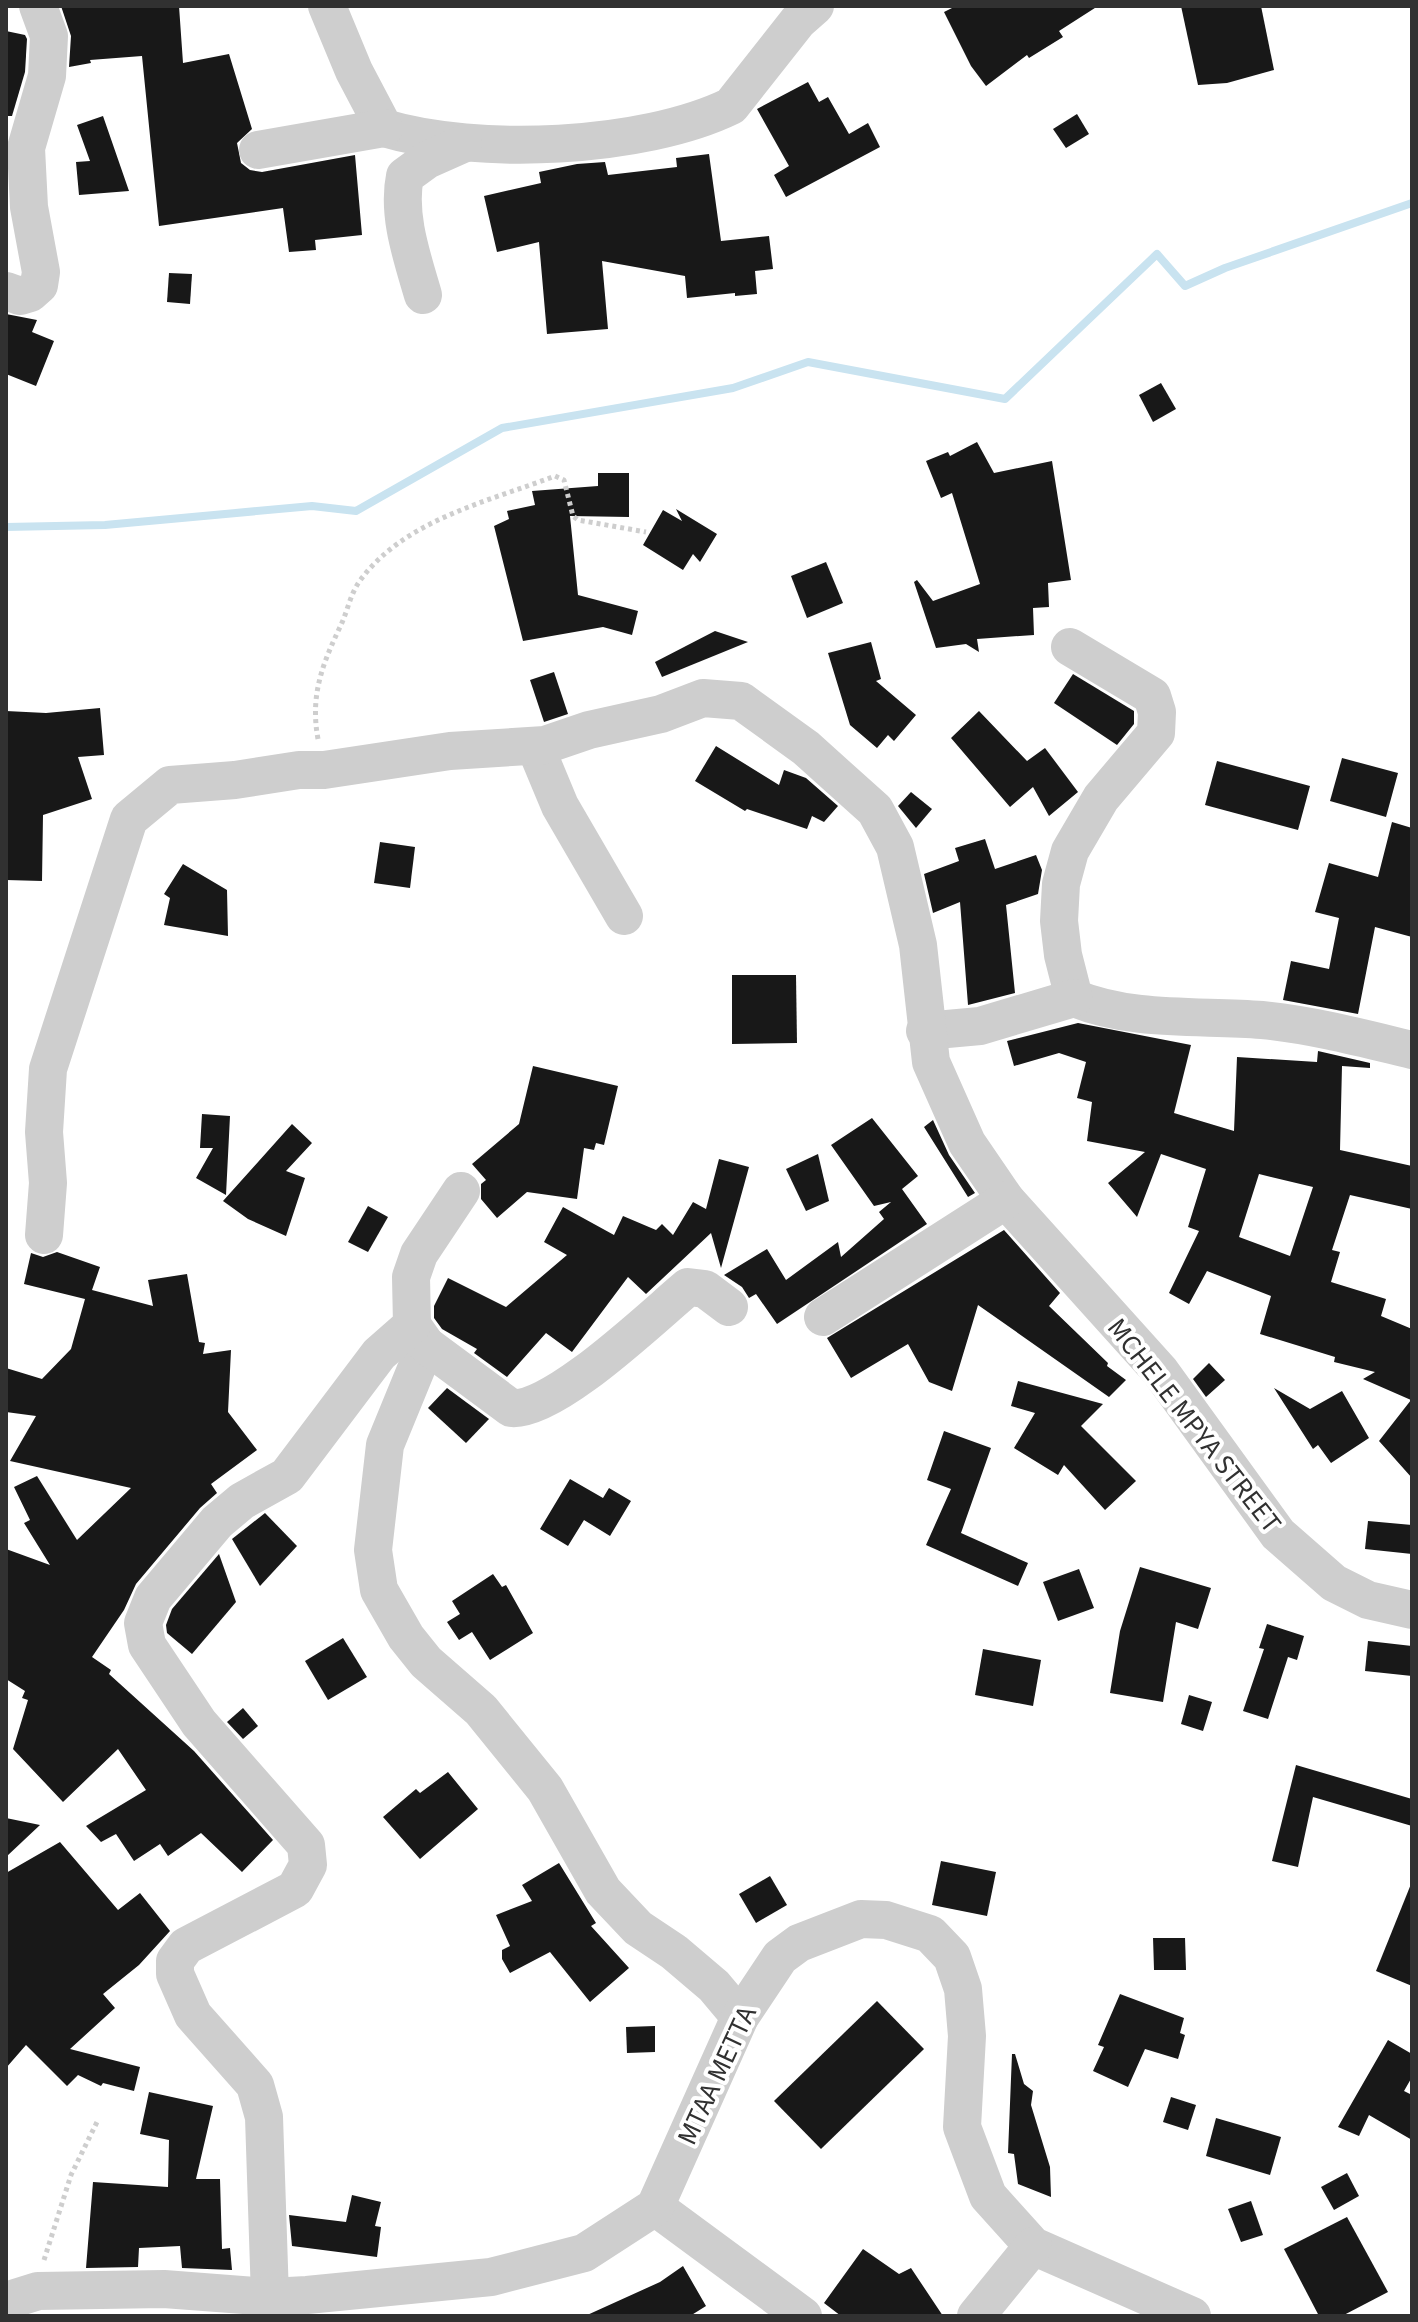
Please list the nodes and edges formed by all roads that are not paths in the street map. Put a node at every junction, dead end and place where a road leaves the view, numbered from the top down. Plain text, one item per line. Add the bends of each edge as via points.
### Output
1 (38, 6) edge
2 (327, 6) edge
3 (815, 6) edge
4 (384, 128) junction
5 (463, 144) junction
6 (258, 150) dead end
7 (6, 291) edge
8 (423, 295) dead end
9 (1070, 647) dead end
10 (535, 746) junction
11 (624, 916) dead end
12 (1074, 998) junction
13 (925, 1031) junction
14 (1412, 1050) edge
15 (461, 1191) dead end
16 (1006, 1200) junction
17 (44, 1235) dead end
18 (729, 1307) dead end
19 (823, 1317) dead end
20 (419, 1335) junction
21 (1412, 1610) edge
22 (740, 2017) junction
23 (655, 2207) junction
24 (1033, 2246) junction
25 (22, 2296) edge
26 (270, 2297) junction
27 (803, 2316) edge
28 (976, 2316) edge
29 (1190, 2316) edge

1 - 7 street via 49,36 47,76 26,148 29,207 41,272 39,285 30,293
2 - 4 street
3 - 5 street via 731,106 717,112 628,135 575,142
4 - 5 street
4 - 6 street
5 - 8 street via 405,176 401,195 406,229
9 - 12 street via 1152,696 1157,712 1156,733 1101,798 1070,851 1059,921
10 - 11 street via 560,806
10 - 13 street, MCHELE MPYA STREET via 703,698 741,701 806,748 875,810 895,847 918,945
10 - 17 street, MCHELE MPYA STREET via 450,751 170,785 129,819 48,1069
12 - 13 street via 980,1026
12 - 14 street via 1095,1007 1137,1012 1310,1025
13 - 16 street, MCHELE MPYA STREET via 943,1097
15 - 20 street via 419,1254 411,1277
16 - 19 street
16 - 21 street, MCHELE MPYA STREET via 1160,1371 1278,1534 1334,1583 1368,1600
18 - 20 street via 705,1289 688,1287 575,1382 524,1410 511,1408
20 - 22 street via 385,1445 373,1550 379,1590 426,1662 481,1710 545,1789 603,1891 638,1928 714,1986
20 - 26 street via 379,1354 287,1476 217,1522 153,1598 143,1623 147,1645 199,1723 306,1845 308,1865 295,1889 186,1946 175,1961 175,1974 193,2015 255,2085 268,2150
22 - 23 street, MTAA METTA
22 - 24 street, MTAA METTA via 780,1957 830,1928 861,1919 886,1920 930,1934 952,1957 963,1989 967,2036 962,2127 975,2168 988,2196
23 - 26 street via 584,2253 491,2277
23 - 27 street
24 - 28 street
24 - 29 street, MTAA METTA
25 - 26 street via 164,2289

